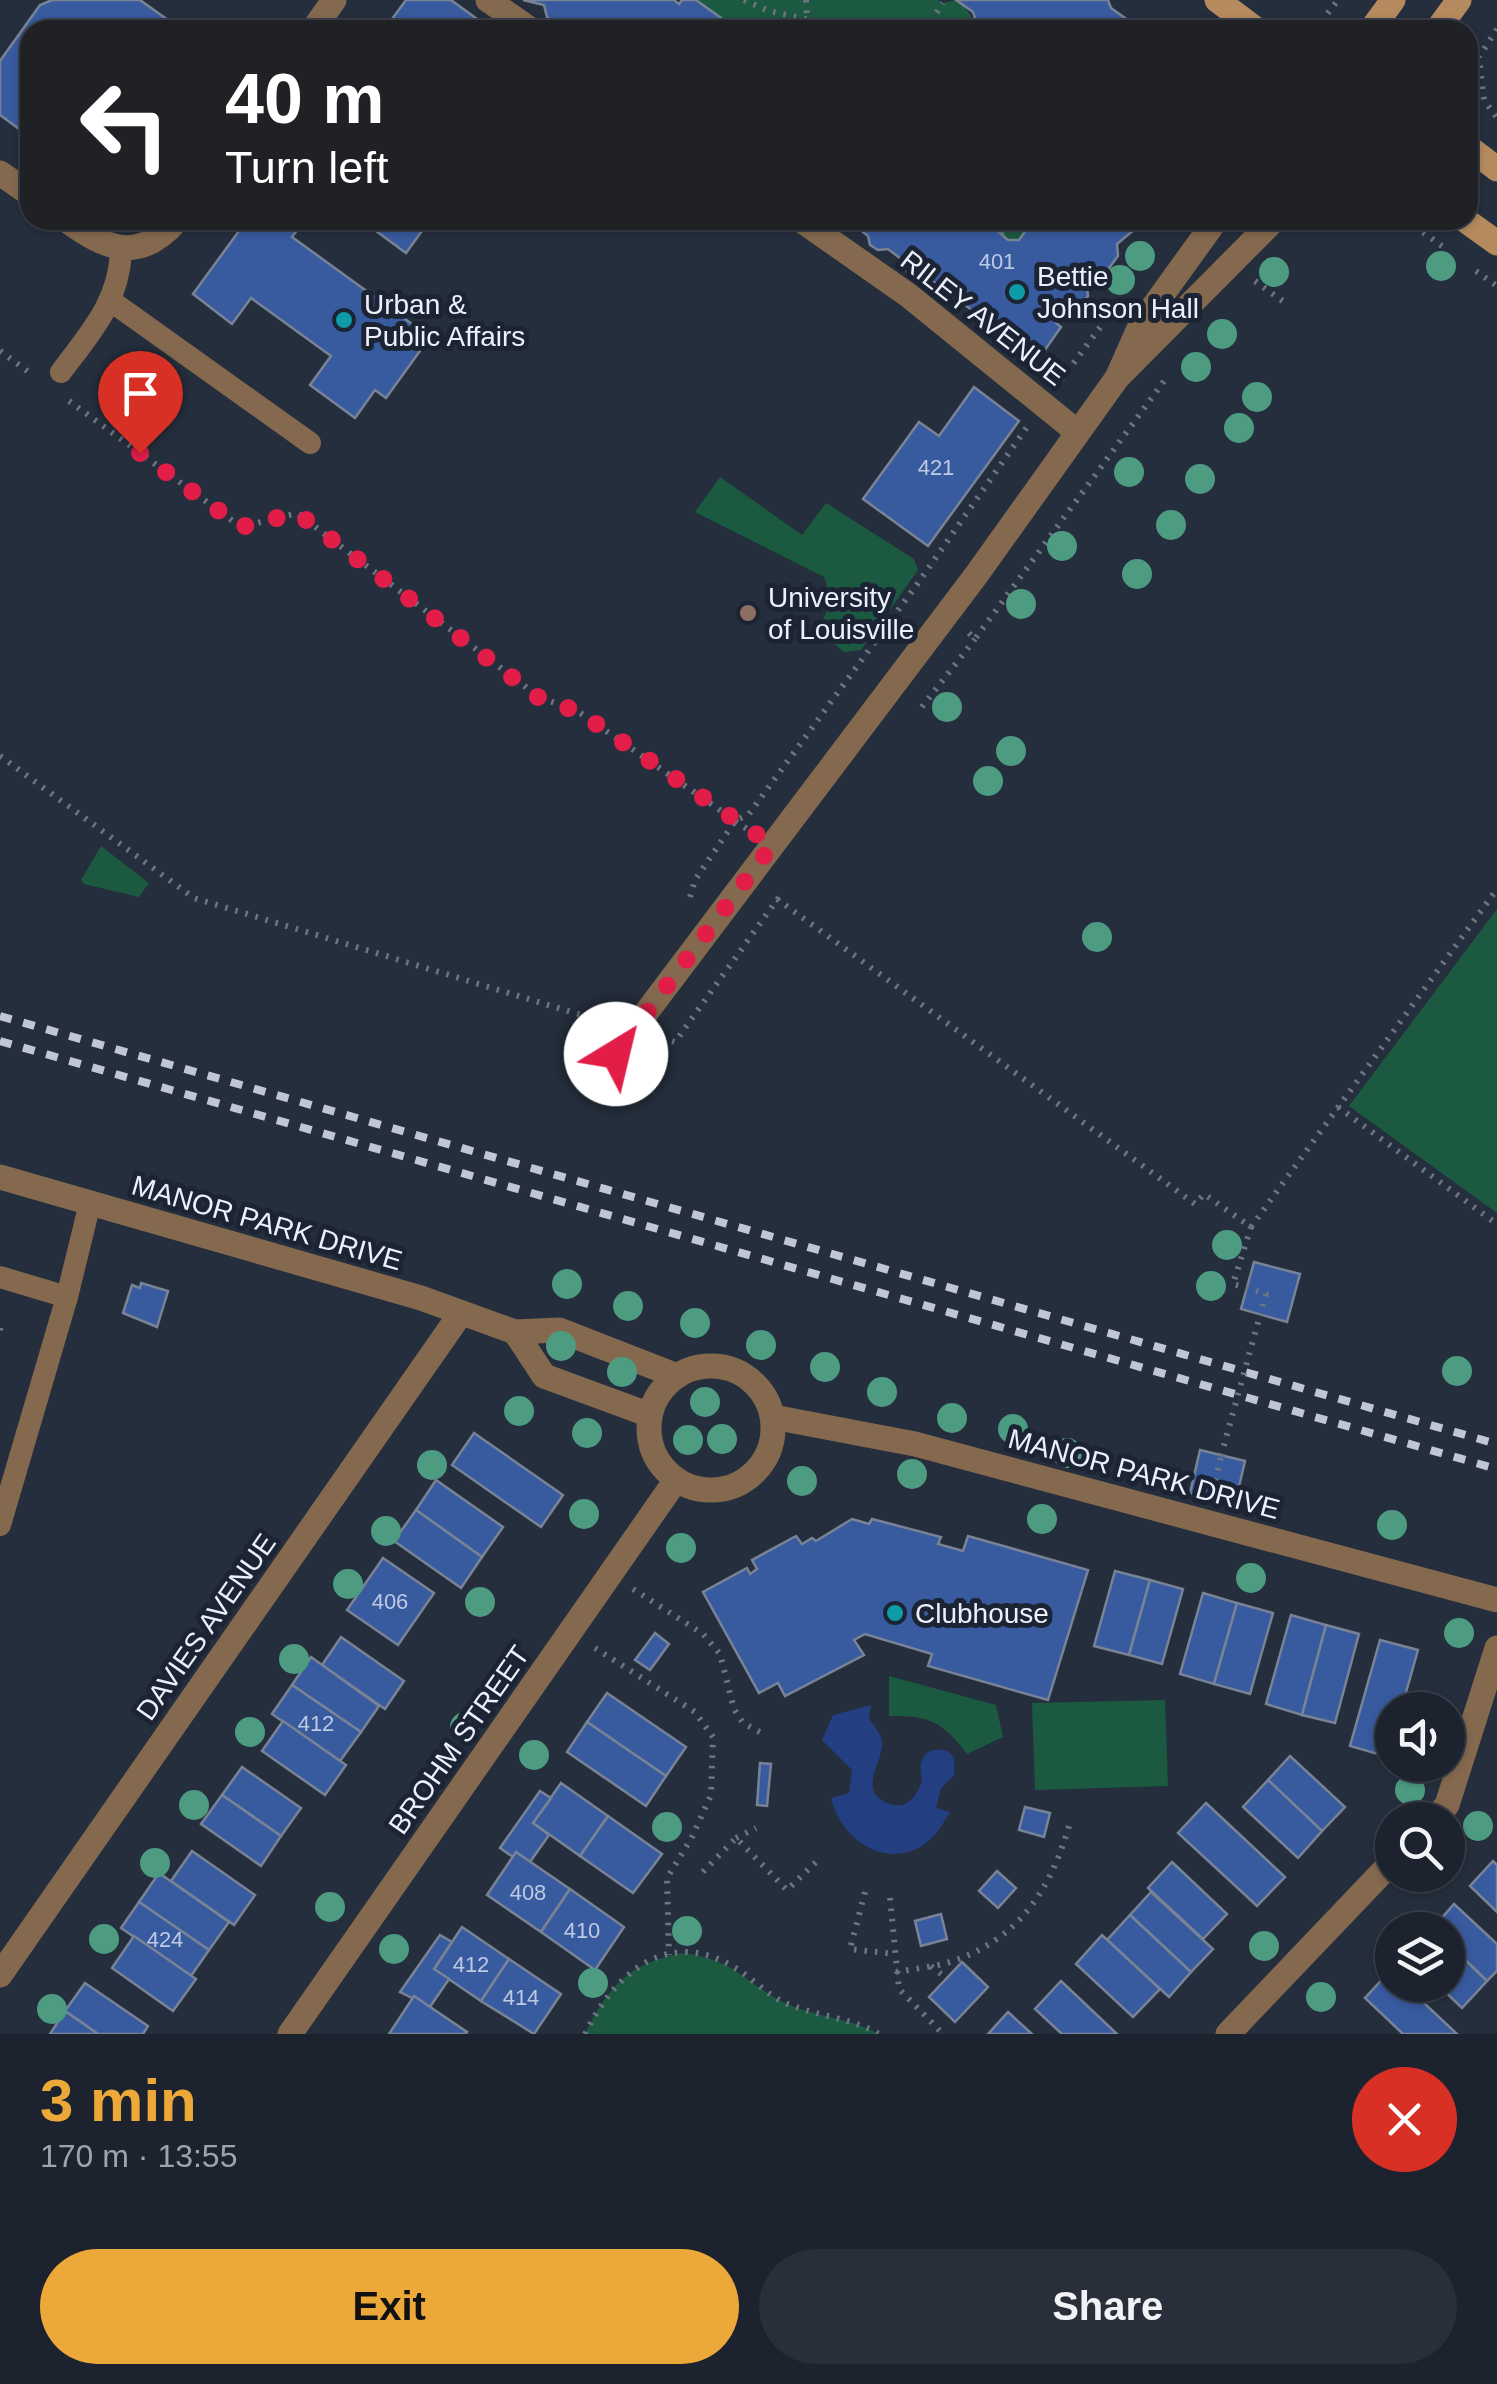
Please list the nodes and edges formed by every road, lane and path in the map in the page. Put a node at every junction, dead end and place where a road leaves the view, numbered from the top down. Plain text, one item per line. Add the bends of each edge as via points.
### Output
1 (488, 0) edge
2 (744, 0) edge
3 (806, 0) edge
4 (1216, 0) edge
5 (1338, 0) edge
6 (943, 3) dead end
7 (517, 20) edge
8 (807, 20) joint
9 (932, 20) edge
10 (1243, 20) edge
11 (1323, 20) edge
12 (1497, 29) edge
13 (1480, 84) joint
14 (1497, 118) edge
15 (80, 230) edge
16 (166, 230) edge
17 (815, 230) edge
18 (1003, 230) edge
19 (1209, 230) edge
20 (1264, 230) edge
21 (1001, 234) dead end
22 (130, 247) junction
23 (1266, 268) dead end
24 (1254, 280) junction
25 (1240, 294) dead end
26 (111, 301) junction
27 (1288, 305) dead end
28 (0, 352) edge
29 (1172, 370) dead end
30 (61, 372) dead end
31 (37, 378) dead end
32 (1116, 378) junction
33 (66, 400) dead end
34 (1043, 404) junction
35 (1076, 431) junction
36 (310, 443) dead end
37 (918, 583) junction
38 (948, 612) junction
39 (0, 756) edge
40 (735, 821) junction
41 (772, 845) junction
42 (1497, 889) edge
43 (777, 899) dead end
44 (682, 908) dead end
45 (610, 1004) dead end
46 (616, 1054) dead end
47 (1338, 1107) junction
48 (0, 1177) edge
49 (90, 1203) junction
50 (1497, 1224) edge
51 (1251, 1227) junction
52 (0, 1277) edge
53 (67, 1296) junction
54 (461, 1313) junction
55 (0, 1328) edge
56 (515, 1332) junction
57 (0, 1336) edge
58 (677, 1376) junction
59 (650, 1415) junction
60 (773, 1416) junction
61 (1221, 1456) dead end
62 (676, 1480) junction
63 (0, 1525) edge
64 (611, 1575) junction
65 (1497, 1600) edge
66 (571, 1632) junction
67 (1497, 1648) edge
68 (765, 1735) dead end
69 (1448, 1802) edge
70 (1069, 1826) dead end
71 (756, 1828) dead end
72 (736, 1838) junction
73 (816, 1862) dead end
74 (703, 1872) dead end
75 (1375, 1880) edge
76 (866, 1892) dead end
77 (890, 1898) dead end
78 (894, 1954) junction
79 (669, 1955) junction
80 (931, 1966) junction
81 (896, 1972) junction
82 (0, 1975) edge
83 (946, 1979) dead end
84 (290, 2034) edge
85 (584, 2034) edge
86 (879, 2034) edge
87 (943, 2034) edge
88 (1228, 2034) edge

1 - 7 street
2 - 8 path
3 - 8 path
4 - 10 main road
5 - 11 path
6 - 9 path
12 - 13 path via 1479,57
13 - 14 path
15 - 22 street
16 - 22 street
17 - 34 street, RILEY AVENUE
18 - 21 path
19 - 32 street via 1141,324
20 - 32 street
22 - 26 lane
23 - 24 path
24 - 25 path
24 - 27 path
26 - 30 lane
26 - 36 lane
28 - 31 path
29 - 38 path via 975,639
32 - 35 street
33 - 40 path via 241,527 297,513 538,697 579,712
34 - 35 street, RILEY AVENUE
34 - 37 path
35 - 38 street
37 - 38 path
37 - 40 path via 749,814
38 - 41 street
39 - 45 path via 194,898 598,1020
40 - 41 path
40 - 44 path
41 - 46 street
42 - 47 path
43 - 51 path via 1196,1204 1204,1194
47 - 50 path
47 - 51 path
48 - 49 street, MANOR PARK DRIVE
49 - 53 lane
49 - 54 street, MANOR PARK DRIVE
51 - 61 path, bridge via 1233,1284 1266,1294
52 - 53 lane
53 - 63 lane
54 - 56 street, MANOR PARK DRIVE
54 - 82 street, DAVIES AVENUE
55 - 57 path
56 - 58 street, MANOR PARK DRIVE via 560,1330
56 - 59 street via 544,1376
58 - 59 street
58 - 60 street via 724,1367 746,1376
59 - 62 street via 658,1462
60 - 62 street via 768,1452 745,1480 698,1490
60 - 65 street, MANOR PARK DRIVE via 915,1444
62 - 64 street, BROHM STREET
64 - 66 street, BROHM STREET
64 - 68 path via 703,1634 720,1654 743,1723
66 - 79 path via 695,1712 713,1736 711,1795 667,1878
66 - 84 street, BROHM STREET
67 - 69 street
70 - 80 path via 1044,1892 1013,1926 983,1948
71 - 72 path
72 - 73 path via 787,1890
72 - 74 path
75 - 88 street
76 - 78 path via 850,1949
77 - 78 path
78 - 81 path
79 - 85 path via 625,1974
79 - 86 path via 712,1957 782,2001
80 - 81 path
80 - 83 path
81 - 87 path via 899,1989

